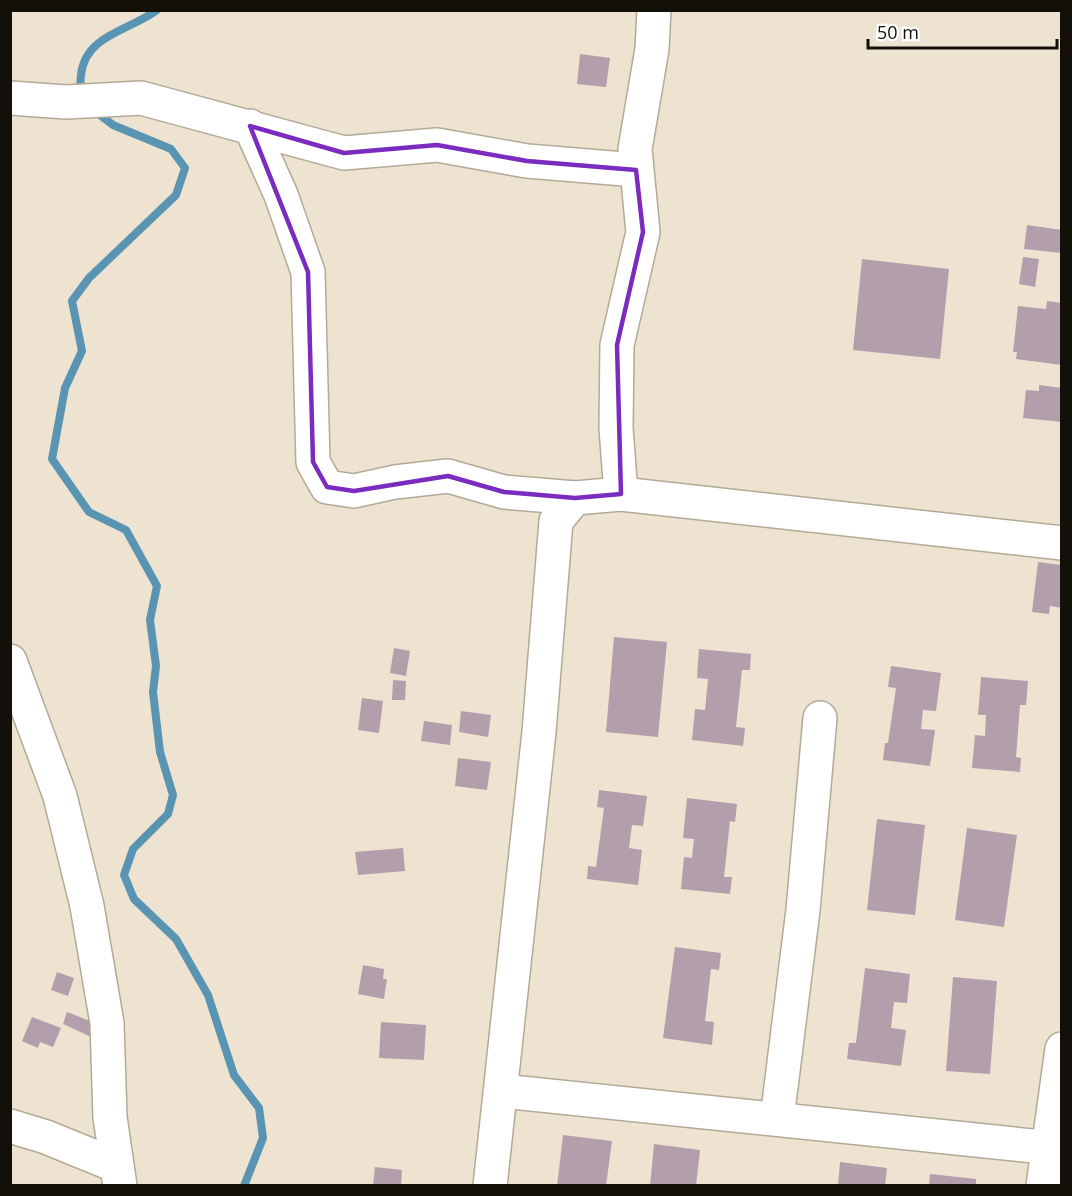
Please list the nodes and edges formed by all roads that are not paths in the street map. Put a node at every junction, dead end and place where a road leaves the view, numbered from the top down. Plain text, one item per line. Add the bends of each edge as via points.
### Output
1 (654, 10) edge
2 (10, 98) edge
3 (250, 126) junction
4 (636, 170) junction
5 (621, 494) junction
6 (575, 498) junction
7 (1062, 543) edge
8 (10, 661) edge
9 (820, 718) dead end
10 (20, 719) edge
11 (1062, 1049) edge
12 (502, 1091) junction
13 (777, 1119) junction
14 (10, 1126) edge
15 (1055, 1148) edge
16 (119, 1176) edge
17 (490, 1185) edge
18 (1043, 1185) edge

1 - 4 street via 652,49 635,149
2 - 3 street via 66,102 141,98
3 - 4 street via 344,153 437,145 527,161
3 - 6 street via 281,195 308,272 313,462 327,487 354,491 448,476 504,492
4 - 5 street via 643,232 618,345 616,428
5 - 6 street
5 - 7 street
6 - 12 street via 556,521
8 - 10 street
9 - 13 street via 803,910
10 - 16 street via 60,796 87,906 107,1023 110,1117
11 - 15 street
12 - 13 street
12 - 17 street
13 - 15 street
14 - 16 street via 46,1137
15 - 18 street

